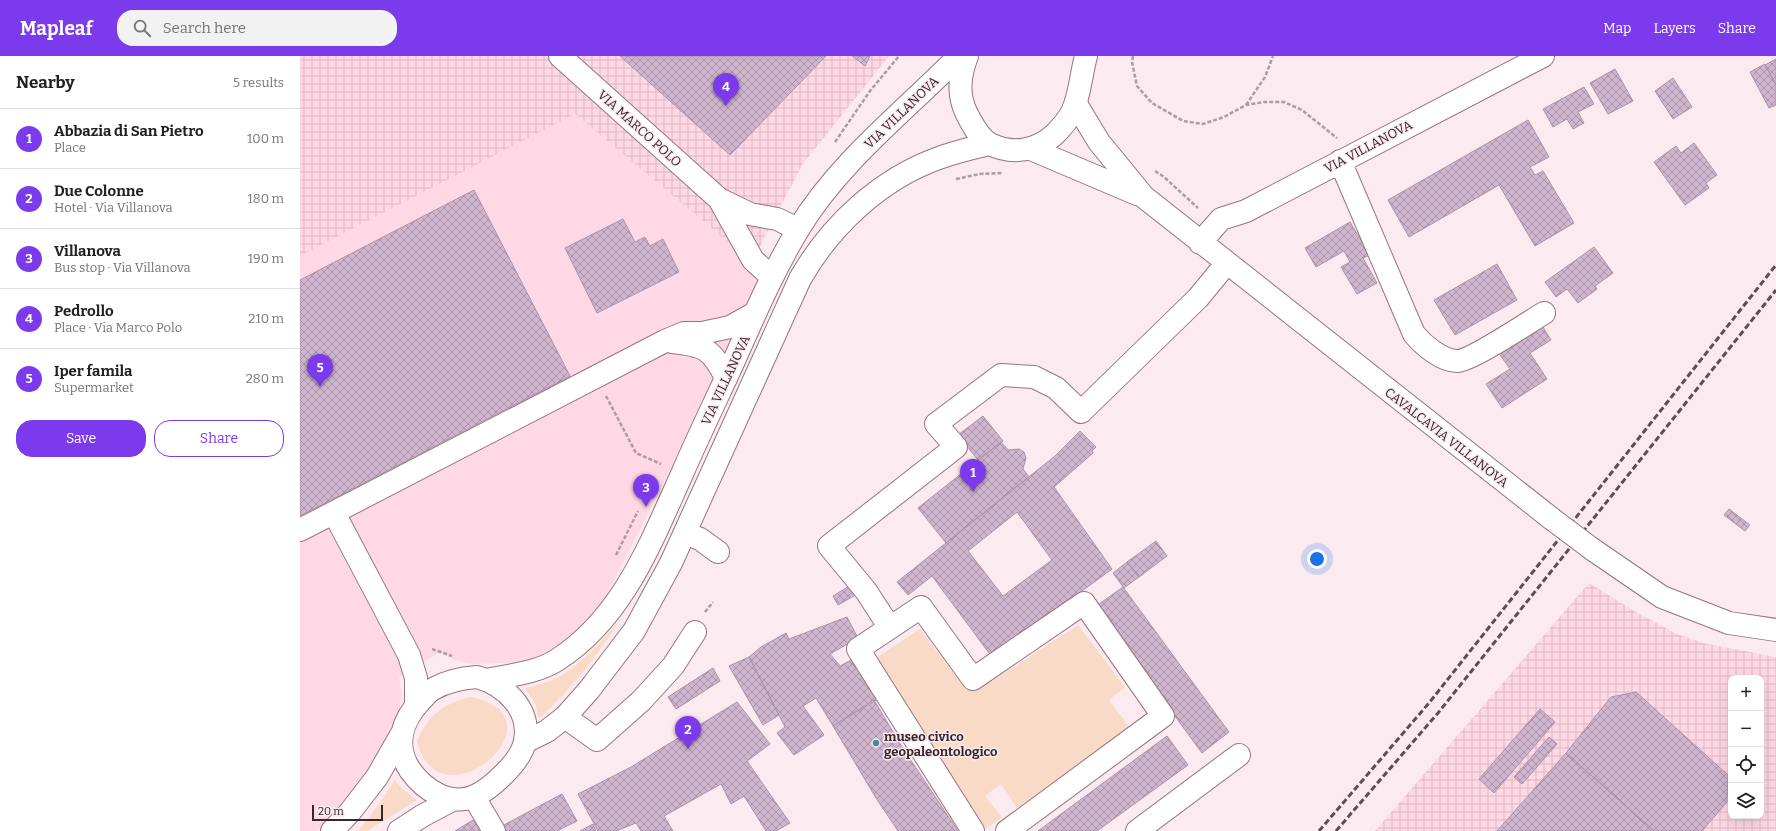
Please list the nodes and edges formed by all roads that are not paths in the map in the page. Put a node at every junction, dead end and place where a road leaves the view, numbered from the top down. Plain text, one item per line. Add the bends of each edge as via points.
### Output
1 (560, 56) edge
2 (959, 56) edge
3 (966, 56) edge
4 (1086, 56) edge
5 (1543, 56) edge
6 (1076, 104) junction
7 (989, 144) junction
8 (1031, 149) junction
9 (1343, 159) junction
10 (1144, 197) junction
11 (720, 199) junction
12 (798, 229) junction
13 (1200, 243) junction
14 (1226, 264) junction
15 (774, 275) junction
16 (1544, 312) dead end
17 (756, 313) junction
18 (665, 341) junction
19 (726, 378) junction
20 (334, 513) junction
21 (300, 530) edge
22 (685, 533) junction
23 (718, 552) dead end
24 (890, 628) junction
25 (1776, 630) edge
26 (695, 632) dead end
27 (409, 656) junction
28 (487, 680) junction
29 (450, 681) junction
30 (416, 705) junction
31 (564, 717) junction
32 (401, 735) junction
33 (525, 742) junction
34 (1239, 755) dead end
35 (464, 798) junction
36 (332, 831) edge
37 (399, 831) edge
38 (494, 831) edge
39 (973, 831) edge
40 (1007, 831) edge
41 (1137, 831) edge

1 - 11 street, VIA MARCO POLO
2 - 12 street, VIA VILLANOVA via 879,131 829,186
3 - 7 street via 961,73 961,97 966,114 976,132
4 - 6 street
5 - 9 street, VIA VILLANOVA
6 - 8 street via 1072,114 1048,140
6 - 10 street, CAVALCAVIA VILLANOVA via 1099,142
7 - 8 street via 1009,150
7 - 22 street, VIA VILLANOVA via 938,159 913,170 884,188 836,228 823,244 800,279
8 - 10 street, CAVALCAVIA VILLANOVA
9 - 13 street, VIA VILLANOVA via 1246,210 1221,219
9 - 16 street via 1414,334 1422,344 1438,355 1457,361 1472,356
10 - 13 street, CAVALCAVIA VILLANOVA
11 - 12 street, VIA MARCO POLO via 750,214 777,219
11 - 15 street, VIA MARCO POLO via 753,260
12 - 15 street, VIA VILLANOVA
13 - 14 street, CAVALCAVIA VILLANOVA
14 - 24 street via 1198,298 1081,412 1056,388 1034,377 1001,375 936,424 956,447 829,546 866,591
14 - 25 street, CAVALCAVIA VILLANOVA, bridge via 1552,520 1662,597 1729,623
15 - 17 street, VIA VILLANOVA
17 - 18 street via 730,327 702,333 684,333
17 - 19 street, VIA VILLANOVA
18 - 19 street via 698,346 716,358
18 - 20 street
19 - 28 street, VIA VILLANOVA via 660,524 617,603 588,636 557,660 544,667
20 - 21 street
20 - 27 street
22 - 23 street via 700,539
22 - 31 street, VIA VILLANOVA via 634,631 589,690
24 - 39 street via 858,649
24 - 40 street via 921,607 973,679 1084,603 1163,716
26 - 31 street via 672,666 646,695 597,740
27 - 29 street via 430,673
27 - 30 street via 416,678
28 - 29 street via 477,677
28 - 33 street via 512,697 521,711 526,728
29 - 30 street via 431,690
30 - 32 street
31 - 33 street, VIA VILLANOVA via 547,731
32 - 35 street via 402,753 410,770 422,785 430,792
32 - 36 street via 377,777
33 - 35 street via 511,767 485,791
34 - 41 street
35 - 37 street via 422,816
35 - 38 street

